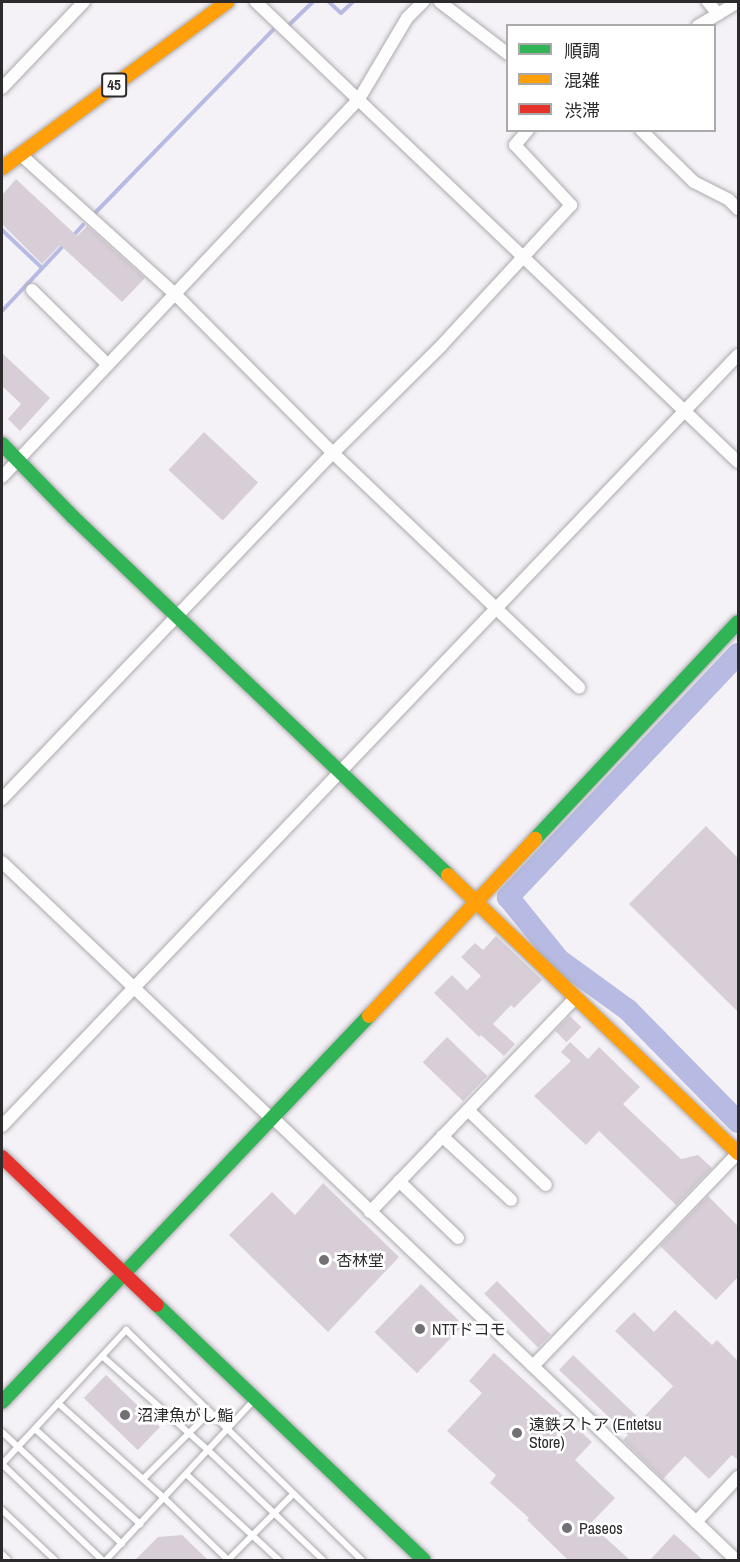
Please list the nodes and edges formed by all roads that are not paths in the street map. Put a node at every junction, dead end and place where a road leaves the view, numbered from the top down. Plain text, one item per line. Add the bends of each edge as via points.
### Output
1 (84, 2) edge
2 (227, 2) edge
3 (256, 2) edge
4 (423, 2) edge
5 (440, 2) edge
6 (708, 2) edge
7 (738, 2) edge
8 (718, 14) junction
9 (701, 24) edge
10 (506, 53) edge
11 (2, 88) edge
12 (359, 99) junction
13 (526, 132) edge
14 (643, 132) edge
15 (20, 154) junction
16 (2, 168) edge
17 (738, 209) edge
18 (523, 255) junction
19 (32, 290) dead end
20 (174, 293) junction
21 (738, 355) edge
22 (107, 364) junction
23 (685, 411) junction
24 (2, 444) edge
25 (333, 453) junction
26 (16, 459) junction
27 (738, 462) edge
28 (2, 477) edge
29 (496, 608) junction
30 (177, 616) junction
31 (738, 622) edge
32 (579, 687) dead end
33 (339, 771) junction
34 (2, 800) edge
35 (2, 862) edge
36 (477, 903) junction
37 (134, 985) junction
38 (576, 997) junction
39 (468, 1110) junction
40 (276, 1122) junction
41 (2, 1126) edge
42 (442, 1136) junction
43 (738, 1153) edge
44 (2, 1157) edge
45 (399, 1181) junction
46 (546, 1185) dead end
47 (511, 1200) dead end
48 (370, 1212) junction
49 (458, 1238) dead end
50 (125, 1275) junction
51 (102, 1356) junction
52 (533, 1366) junction
53 (254, 1400) junction
54 (2, 1402) edge
55 (58, 1403) junction
56 (210, 1412) junction
57 (35, 1429) junction
58 (227, 1429) junction
59 (2, 1432) edge
60 (190, 1435) junction
61 (17, 1447) junction
62 (208, 1450) junction
63 (2, 1464) edge
64 (186, 1474) junction
65 (738, 1477) edge
66 (143, 1479) junction
67 (293, 1494) junction
68 (164, 1498) junction
69 (2, 1510) edge
70 (274, 1514) junction
71 (696, 1522) junction
72 (140, 1524) junction
73 (253, 1536) junction
74 (122, 1544) junction
75 (2, 1554) edge
76 (8, 1560) edge
77 (55, 1560) edge
78 (102, 1560) edge
79 (106, 1560) edge
80 (228, 1560) edge
81 (279, 1560) edge
82 (323, 1560) edge
83 (362, 1560) edge
84 (422, 1560) edge
85 (736, 1560) edge

1 - 11 street
2 - 15 street, 45
3 - 12 street
4 - 12 street via 407,18
5 - 10 street
6 - 8 street
7 - 8 street
8 - 9 street
12 - 18 street
12 - 20 street
13 - 18 street via 515,145 571,205
14 - 17 street via 694,182
15 - 16 street, 45
15 - 20 street
18 - 23 street
18 - 25 street via 441,346
19 - 22 street
20 - 22 street
20 - 25 street
21 - 23 street
22 - 26 street
23 - 27 street
23 - 29 street
24 - 26 street
25 - 29 street
25 - 30 street
26 - 28 street
26 - 30 street
29 - 32 street
29 - 33 street
30 - 33 street
30 - 34 street
31 - 36 street via 628,736
33 - 36 street
33 - 37 street
35 - 37 street
36 - 38 street
36 - 40 street
37 - 40 street
37 - 41 street
38 - 39 street
38 - 43 street
39 - 42 street
39 - 46 street
40 - 48 street
40 - 50 street
42 - 45 street
42 - 47 street
43 - 52 street
44 - 50 street
45 - 48 street
45 - 49 street
48 - 52 street
50 - 53 street
50 - 54 street
51 - 55 lane
51 - 56 lane via 126,1330
51 - 60 lane
52 - 71 street
53 - 58 lane
53 - 84 street
55 - 57 lane
55 - 66 lane
56 - 58 lane
56 - 60 lane
57 - 61 lane
57 - 72 lane
58 - 62 lane
58 - 67 lane
59 - 61 lane
60 - 62 lane
60 - 66 lane
61 - 63 lane
61 - 74 lane
62 - 64 lane
62 - 70 lane
63 - 78 lane
64 - 68 lane
64 - 73 lane
65 - 71 street
66 - 68 lane
67 - 70 lane
67 - 83 lane
68 - 72 lane
68 - 80 lane
69 - 77 lane
70 - 73 lane
70 - 82 lane
71 - 85 street
72 - 74 lane
73 - 80 lane
73 - 81 lane
74 - 79 lane
75 - 76 lane

